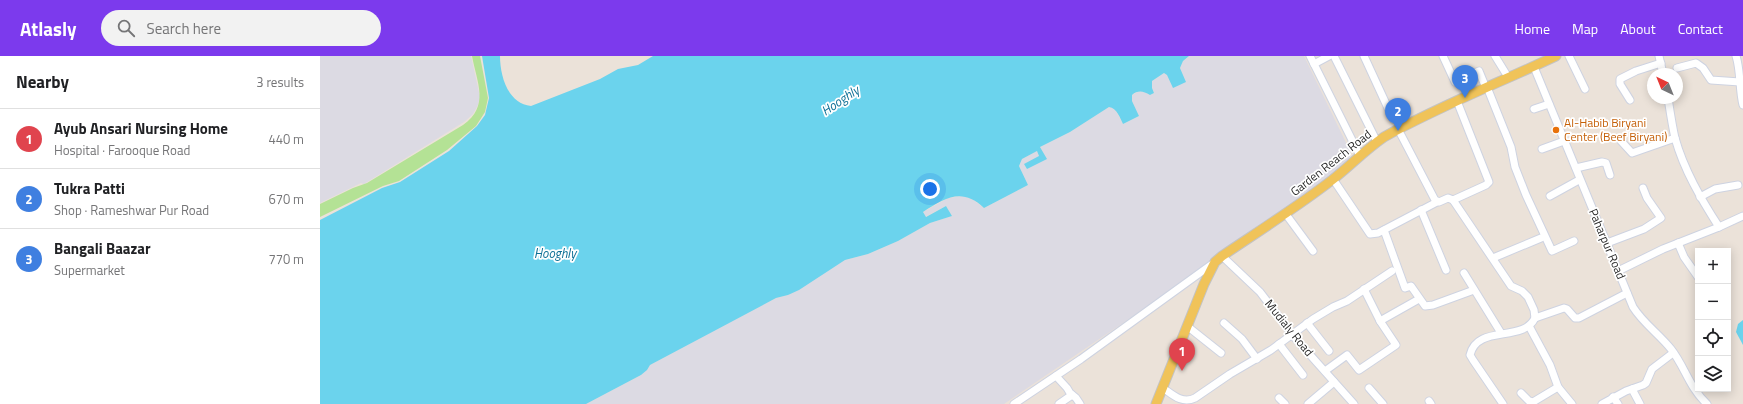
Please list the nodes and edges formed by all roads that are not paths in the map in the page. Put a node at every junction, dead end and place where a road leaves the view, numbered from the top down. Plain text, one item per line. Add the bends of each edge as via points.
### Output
1 (1310, 56) edge
2 (1329, 56) edge
3 (1334, 56) edge
4 (1364, 56) edge
5 (1442, 56) edge
6 (1495, 56) edge
7 (1569, 56) edge
8 (1736, 56) edge
9 (1554, 57) edge
10 (1660, 59) edge
11 (1314, 64) junction
12 (1534, 67) junction
13 (1677, 68) dead end
14 (1508, 77) junction
15 (1740, 82) junction
16 (1487, 87) junction
17 (1585, 89) dead end
18 (1630, 100) dead end
19 (1457, 101) junction
20 (1549, 104) junction
21 (1669, 104) edge
22 (1743, 105) edge
23 (1534, 109) dead end
24 (1393, 119) dead end
25 (1398, 129) junction
26 (1675, 138) junction
27 (1564, 141) junction
28 (1621, 141) dead end
29 (1377, 142) junction
30 (1542, 149) dead end
31 (1360, 156) junction
32 (1576, 168) junction
33 (1610, 175) dead end
34 (1333, 179) junction
35 (1579, 180) junction
36 (1738, 185) dead end
37 (1643, 188) dead end
38 (1550, 196) dead end
39 (1700, 197) junction
40 (1453, 200) junction
41 (1437, 202) junction
42 (1421, 210) junction
43 (1285, 213) junction
44 (1743, 216) edge
45 (1719, 227) junction
46 (1384, 230) junction
47 (1541, 238) dead end
48 (1574, 241) dead end
49 (1607, 243) junction
50 (1678, 243) junction
51 (1313, 251) dead end
52 (1493, 258) junction
53 (1218, 259) junction
54 (1446, 270) dead end
55 (1392, 271) dead end
56 (1618, 271) junction
57 (1464, 273) dead end
58 (1695, 273) edge
59 (1364, 289) junction
60 (1474, 290) junction
61 (1627, 292) junction
62 (1419, 299) junction
63 (1535, 318) junction
64 (1380, 321) junction
65 (1224, 323) dead end
66 (1307, 323) junction
67 (1187, 326) junction
68 (1529, 326) junction
69 (1501, 333) junction
70 (1292, 335) junction
71 (1279, 344) junction
72 (1330, 351) dead end
73 (1221, 353) dead end
74 (1674, 353) junction
75 (1257, 359) junction
76 (1325, 371) junction
77 (1303, 375) dead end
78 (1056, 376) junction
79 (1334, 382) junction
80 (1558, 387) junction
81 (1163, 388) junction
82 (1369, 388) dead end
83 (1632, 389) junction
84 (1521, 393) dead end
85 (1072, 395) junction
86 (1613, 397) junction
87 (1279, 398) dead end
88 (1014, 404) edge
89 (1059, 404) edge
90 (1080, 404) edge
91 (1156, 404) edge
92 (1285, 404) edge
93 (1308, 404) edge
94 (1354, 404) edge
95 (1383, 404) edge
96 (1503, 404) edge
97 (1572, 404) edge
98 (1602, 404) edge
99 (1618, 404) edge
100 (1640, 404) edge
101 (1707, 404) edge

1 - 11 street
2 - 11 street
3 - 29 street
4 - 24 street
5 - 16 street via 1456,82 1479,71
6 - 14 street
7 - 17 street
8 - 15 street
9 - 12 main road, Garden Reach Road
10 - 18 street via 1620,79 1620,84
11 - 31 street
12 - 14 main road, Garden Reach Road
12 - 20 street, Paharpur Road
13 - 15 street via 1696,64 1703,68 1711,80
14 - 16 main road, Garden Reach Road
15 - 22 street
16 - 19 main road, Garden Reach Road
16 - 48 street via 1511,147 1515,167 1526,195 1552,251
19 - 25 main road, Garden Reach Road
19 - 40 street via 1489,182
20 - 23 street
20 - 27 street, Paharpur Road
21 - 26 street
25 - 29 main road, Garden Reach Road
25 - 41 street
26 - 28 street via 1632,153
26 - 39 street
27 - 30 street
27 - 32 street, Paharpur Road
29 - 31 main road, Garden Reach Road
31 - 34 main road, Garden Reach Road
32 - 33 street via 1602,162 1606,163
32 - 35 street, Paharpur Road
34 - 43 main road, Garden Reach Road
34 - 46 street via 1367,231 1374,234
35 - 38 street
35 - 49 street, Paharpur Road
36 - 39 street via 1715,189
37 - 49 street via 1661,218 1644,229
39 - 45 street
40 - 41 street via 1448,198
40 - 52 street
41 - 42 street
42 - 46 street
42 - 54 street
43 - 51 street
43 - 53 main road, Garden Reach Road
44 - 45 street
45 - 50 street
46 - 62 street via 1405,288 1411,286
47 - 52 street
49 - 56 street, Paharpur Road
50 - 56 street
50 - 58 street
52 - 63 street via 1511,286 1528,297
53 - 67 main road via 1204,284
53 - 70 street, Mudialy Road via 1260,292
53 - 78 street
55 - 59 street
56 - 61 street, Paharpur Road
57 - 60 street
59 - 64 street
59 - 66 street
60 - 62 street via 1428,306
60 - 69 street
61 - 63 street via 1578,318 1564,308
61 - 74 street, Paharpur Road via 1639,317
62 - 64 street
63 - 68 street
64 - 76 street via 1396,345 1359,370 1347,355
65 - 75 street via 1242,339
66 - 70 street
66 - 72 street
67 - 73 street
67 - 81 main road
68 - 69 street via 1515,332
68 - 80 street via 1550,365
69 - 96 street via 1480,340 1471,349 1470,355
70 - 71 street
70 - 76 street, Mudialy Road
71 - 75 street
71 - 77 street
74 - 83 street via 1652,369 1646,383
74 - 101 street, Paharpur Road via 1690,385
75 - 81 street via 1189,401 1182,400
76 - 79 street, Mudialy Road
78 - 85 street
78 - 88 street
79 - 93 street
79 - 94 street, Mudialy Road
80 - 84 street via 1533,402
80 - 97 street
81 - 91 main road
82 - 95 street
83 - 86 street
83 - 100 street
85 - 89 street
85 - 90 street
86 - 98 street
86 - 99 street
87 - 92 street

